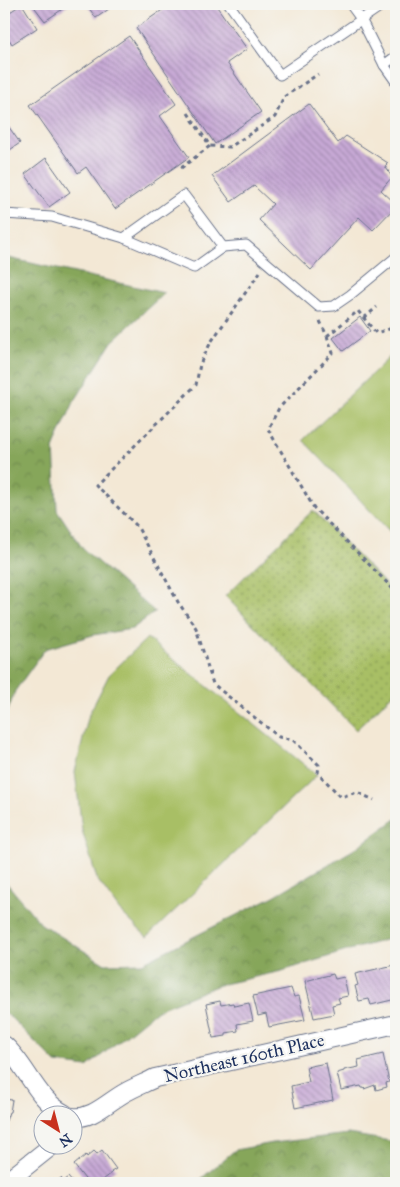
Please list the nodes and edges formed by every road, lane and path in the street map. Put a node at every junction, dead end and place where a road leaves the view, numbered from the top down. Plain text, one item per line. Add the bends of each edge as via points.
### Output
1 (229, 4) edge
2 (350, 4) edge
3 (384, 4) edge
4 (360, 19) junction
5 (396, 56) edge
6 (384, 65) junction
7 (318, 74) dead end
8 (396, 82) edge
9 (188, 113) dead end
10 (210, 146) junction
11 (181, 168) dead end
12 (4, 214) edge
13 (124, 238) junction
14 (223, 247) junction
15 (396, 257) edge
16 (260, 272) dead end
17 (377, 307) dead end
18 (364, 318) junction
19 (320, 321) dead end
20 (396, 327) edge
21 (327, 336) junction
22 (396, 592) edge
23 (374, 800) dead end
24 (396, 1024) edge
25 (4, 1045) edge
26 (50, 1104) edge
27 (99, 1109) junction
28 (82, 1117) edge
29 (82, 1122) edge
30 (42, 1154) edge
31 (6, 1183) edge

1 - 4 lane via 280,75
2 - 4 lane
3 - 4 lane
4 - 6 lane
5 - 6 lane
6 - 8 lane
7 - 10 path via 284,97 275,117 230,147
9 - 10 path
10 - 11 path
12 - 13 lane via 52,217
13 - 14 lane via 194,268
13 - 14 lane via 184,195
14 - 15 lane via 246,245 319,307 334,306
16 - 23 path via 211,342 200,364 196,385 96,485 137,526 178,602 196,628 213,684 279,737 293,740 318,764 318,773 341,797 358,792
17 - 18 path
18 - 20 path via 376,333
18 - 21 path via 358,311
19 - 21 path
21 - 22 path via 333,353 278,408 268,429 314,508
24 - 27 street, Northeast 160th Place via 155,1078
25 - 26 street
27 - 28 street, Northeast 160th Place
27 - 29 street, Northeast 160th Place
30 - 31 street

